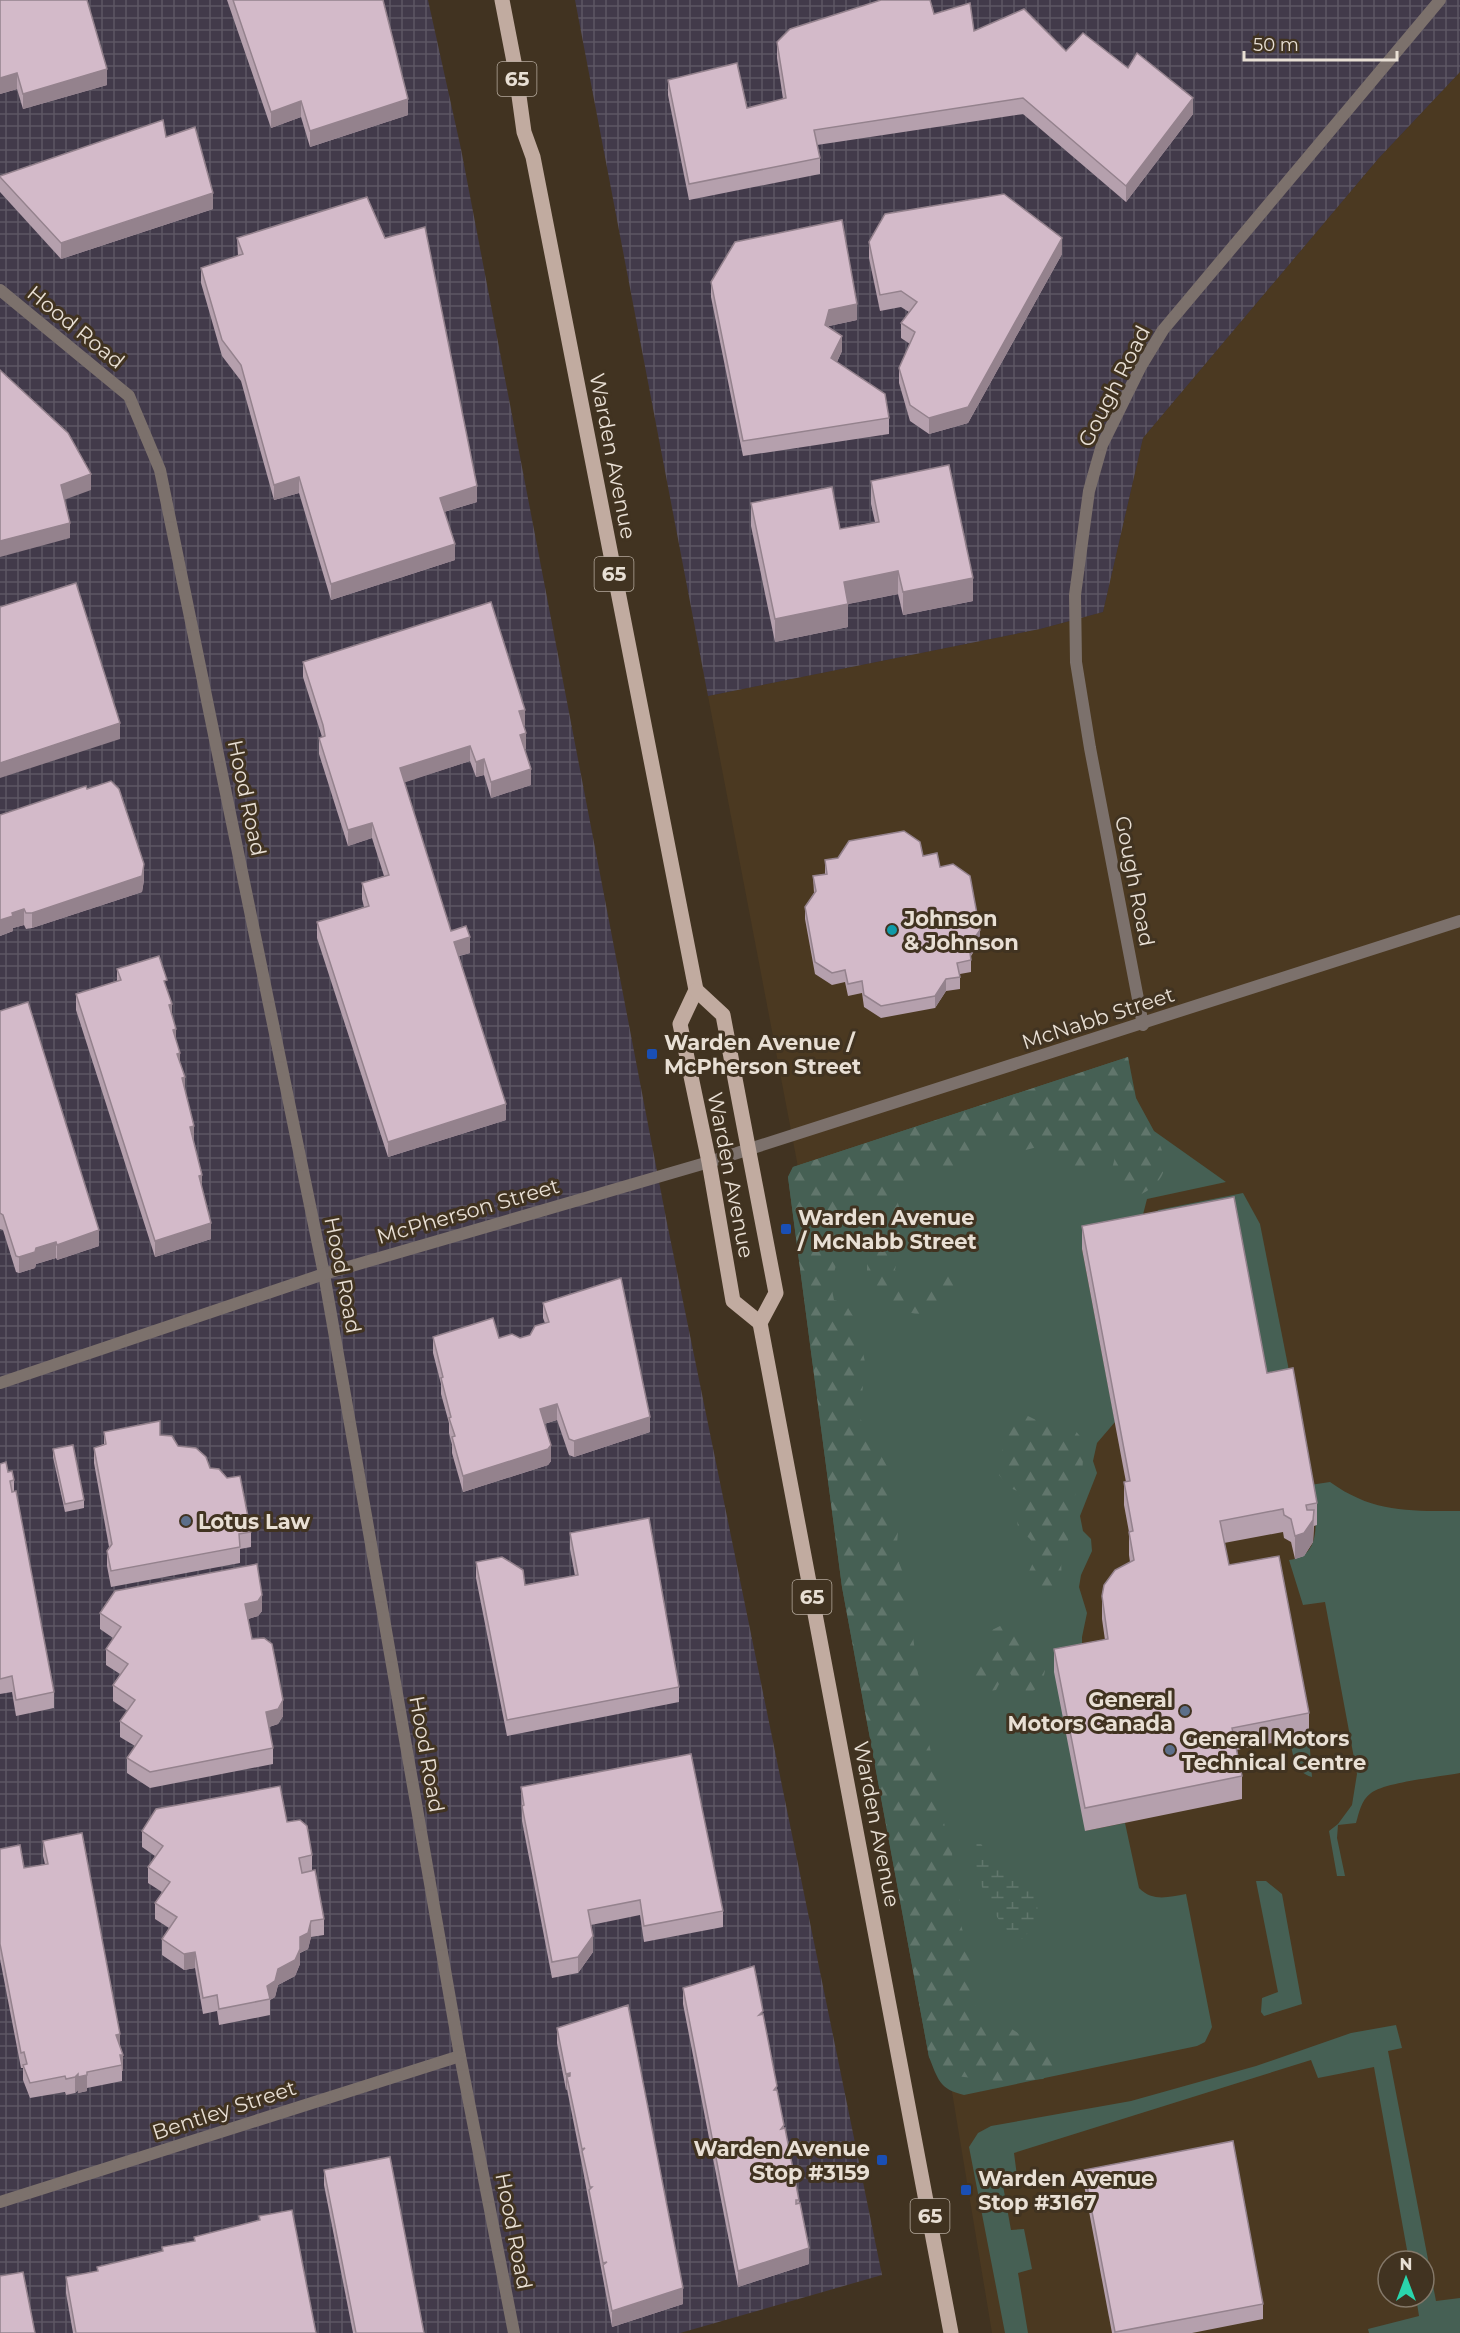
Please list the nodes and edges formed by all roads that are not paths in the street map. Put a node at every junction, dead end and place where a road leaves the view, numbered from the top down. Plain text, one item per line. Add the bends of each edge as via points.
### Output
1 (502, 0) edge
2 (1440, 0) edge
3 (0, 290) edge
4 (1460, 921) edge
5 (696, 990) junction
6 (1143, 1025) junction
7 (748, 1151) junction
8 (709, 1162) junction
9 (324, 1274) junction
10 (760, 1323) junction
11 (0, 1383) edge
12 (460, 2056) junction
13 (0, 2202) edge
14 (514, 2333) edge
15 (951, 2333) edge

1 - 5 main road, Warden Avenue / 65 via 524,132 535,169
2 - 6 street, Gough Road via 1163,330 1102,445 1089,491 1075,594 1076,662
3 - 9 street, Hood Road via 129,396 160,470
4 - 6 street, McNabb Street
5 - 7 main road, Warden Avenue via 723,1015
5 - 8 main road, Warden Avenue via 680,1024
6 - 7 street, McNabb Street
7 - 8 street, McNabb Street
7 - 10 main road, Warden Avenue via 776,1293
8 - 9 street, McPherson Street
8 - 10 main road, Warden Avenue via 733,1301
9 - 11 street, McPherson Street
9 - 12 street, Hood Road
10 - 15 main road, Warden Avenue / 65
12 - 13 street, Bentley Street
12 - 14 street, Hood Road

